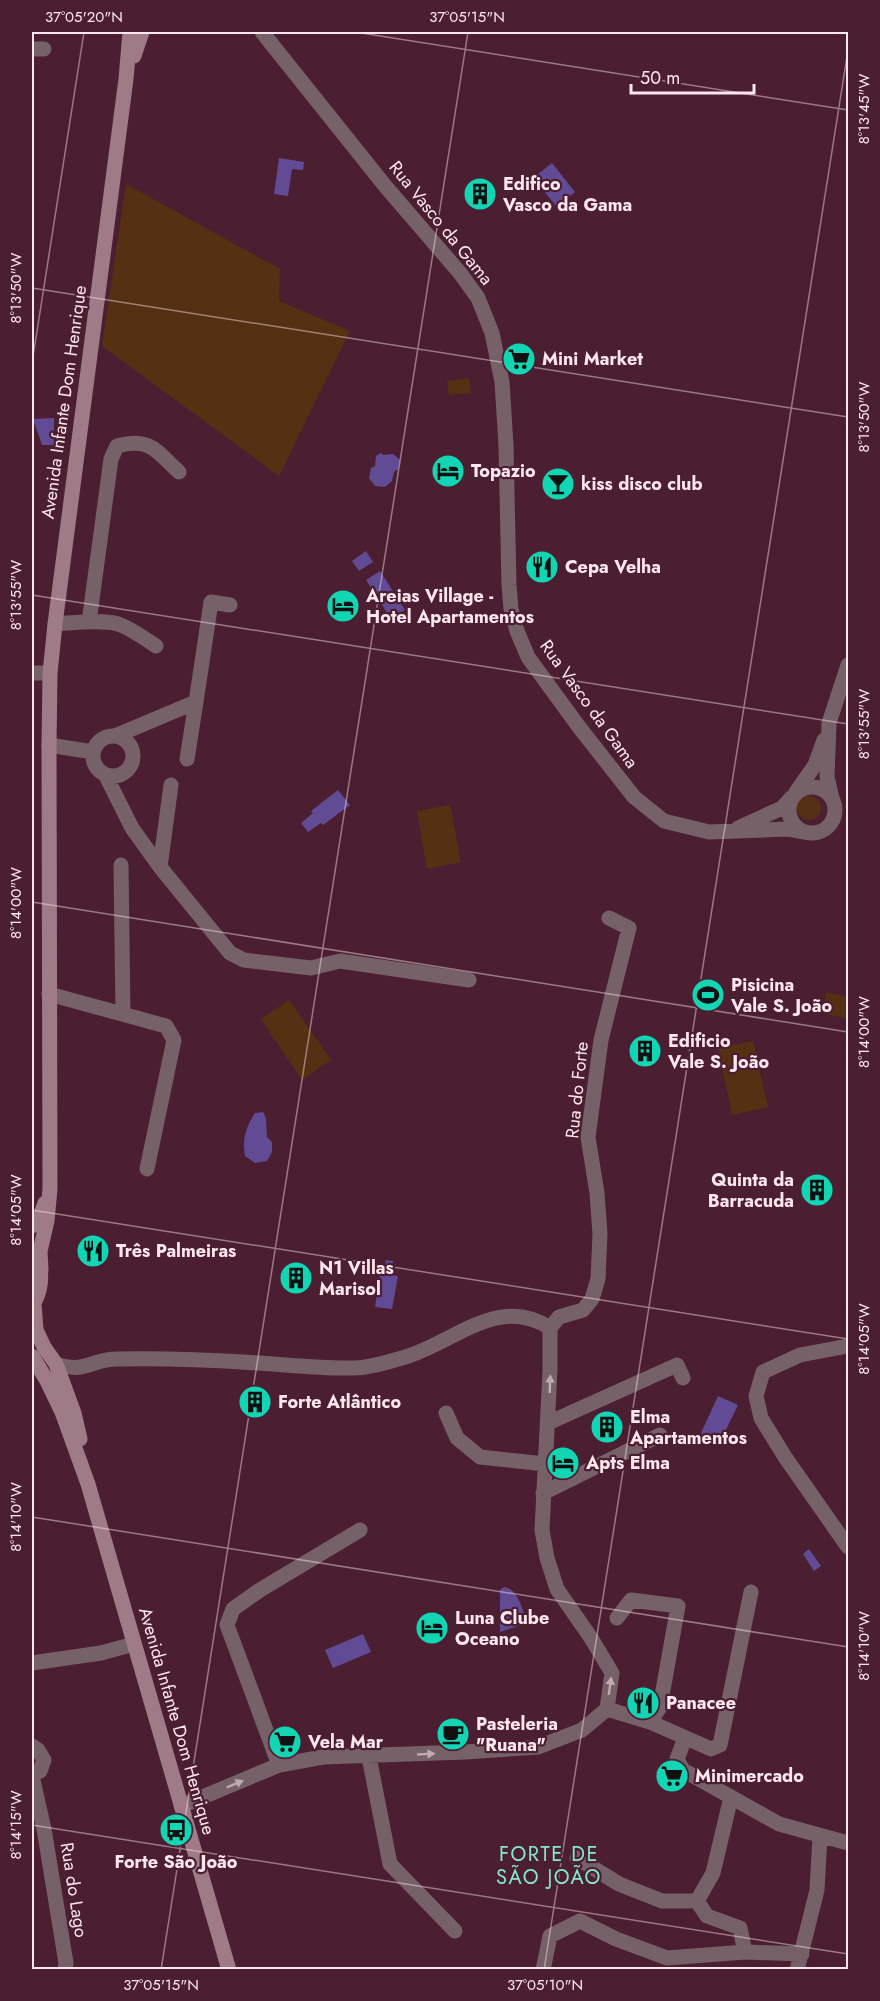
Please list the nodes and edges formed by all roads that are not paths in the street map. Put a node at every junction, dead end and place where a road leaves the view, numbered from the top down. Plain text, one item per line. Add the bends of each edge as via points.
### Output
1 (130, 32) edge
2 (142, 32) edge
3 (262, 32) edge
4 (126, 79) junction
5 (179, 472) dead end
6 (230, 605) dead end
7 (89, 622) junction
8 (55, 624) junction
9 (156, 646) dead end
10 (849, 665) edge
11 (32, 673) edge
12 (50, 673) junction
13 (196, 702) junction
14 (830, 723) junction
15 (115, 736) junction
16 (49, 745) junction
17 (93, 752) junction
18 (187, 759) dead end
19 (105, 774) junction
20 (171, 785) dead end
21 (794, 794) junction
22 (838, 809) edge
23 (730, 832) junction
24 (803, 832) junction
25 (121, 865) dead end
26 (160, 867) junction
27 (609, 918) dead end
28 (469, 981) dead end
29 (49, 994) junction
30 (123, 1014) junction
31 (147, 1169) dead end
32 (50, 1189) junction
33 (32, 1226) edge
34 (32, 1251) edge
35 (41, 1270) junction
36 (33, 1304) edge
37 (550, 1328) junction
38 (849, 1346) edge
39 (32, 1356) edge
40 (56, 1364) junction
41 (683, 1378) dead end
42 (446, 1413) dead end
43 (548, 1423) junction
44 (660, 1435) dead end
45 (545, 1464) junction
46 (88, 1484) junction
47 (543, 1492) junction
48 (360, 1530) dead end
49 (849, 1546) edge
50 (751, 1592) dead end
51 (616, 1618) dead end
52 (134, 1644) junction
53 (32, 1661) edge
54 (607, 1709) junction
55 (650, 1722) junction
56 (685, 1738) junction
57 (32, 1746) edge
58 (369, 1756) junction
59 (279, 1766) junction
60 (32, 1776) edge
61 (731, 1797) junction
62 (181, 1806) junction
63 (36, 1817) edge
64 (820, 1836) junction
65 (849, 1843) edge
66 (577, 1858) dead end
67 (697, 1901) junction
68 (455, 1931) dead end
69 (745, 1952) junction
70 (802, 1954) junction
71 (665, 1964) edge
72 (65, 1970) edge
73 (229, 1970) edge
74 (543, 1970) edge
75 (797, 1970) edge

1 - 4 street, Avenida Infante Dom Henrique
2 - 4 street, Avenida Infante Dom Henrique
3 - 23 street, Rua Vasco da Gama via 478,298 492,333 502,382 511,609 528,657 634,797 664,821 710,832
4 - 8 street, Avenida Infante Dom Henrique
5 - 7 street via 151,446 134,441 117,446 111,459
6 - 13 street via 211,602
7 - 8 street
7 - 9 street via 116,624
8 - 12 street, Avenida Infante Dom Henrique
10 - 14 street
11 - 12 street
12 - 16 street, Avenida Infante Dom Henrique
13 - 15 street
13 - 18 street
14 - 21 street via 815,765
14 - 22 street via 827,777
15 - 17 street via 98,742
15 - 19 street via 128,742 133,758 124,772 115,776
16 - 17 street
16 - 29 street, Avenida Infante Dom Henrique
17 - 19 street via 94,762
19 - 26 street via 132,828
20 - 26 street
21 - 22 street via 803,788 818,787 829,793
21 - 23 street, Rua Vasco da Gama via 782,808
21 - 24 street via 788,809 790,819
22 - 24 street via 823,831
23 - 24 street, Rua Vasco da Gama
25 - 30 street
26 - 28 street via 230,953 244,960 311,968 352,962
27 - 37 street, Rua do Forte via 629,928 601,1040 588,1137 600,1234 598,1279 592,1299 583,1311 559,1317
29 - 30 street
29 - 32 street, Avenida Infante Dom Henrique
30 - 31 street via 166,1026 174,1040
32 - 33 street
32 - 35 street, Avenida Infante Dom Henrique via 40,1251
34 - 35 street
35 - 36 street, Avenida Infante Dom Henrique
36 - 40 street, Avenida Infante Dom Henrique via 36,1330
37 - 40 street via 522,1316 494,1318 405,1358 355,1369 114,1359 81,1368
43 -> 37 street
38 - 49 street via 800,1355 763,1372 756,1396 761,1418 785,1457
39 - 46 street via 62,1412
40 - 46 street, Avenida Infante Dom Henrique via 74,1413
41 - 43 street via 677,1365
42 - 45 street via 457,1438 480,1457
43 - 45 street
44 - 47 street
45 - 47 street
46 - 52 street, Avenida Infante Dom Henrique
54 -> 47 street via 612,1673 557,1589 542,1530
48 - 59 street via 233,1609 227,1625
50 - 56 street via 720,1745 711,1749
51 - 55 street via 631,1600 678,1606 660,1707
52 - 53 street via 101,1653
52 - 62 street, Avenida Infante Dom Henrique
54 - 55 street
58 -> 54 street via 538,1747 582,1730
55 - 56 street
56 - 61 street via 677,1759 683,1770
57 - 60 street via 44,1761 40,1771
58 - 59 street via 323,1757
58 - 68 street via 390,1864
62 -> 59 street
60 - 63 street, Rua do Lago
61 - 64 street via 779,1824
61 - 67 street via 712,1873
62 - 73 street, Avenida Infante Dom Henrique
63 - 72 street, Rua do Lago
64 - 65 street
64 - 70 street via 817,1890
66 - 67 street via 619,1884 662,1900
67 - 69 street via 707,1916 740,1928
69 - 70 street
69 - 71 street
70 - 75 street
71 - 74 street via 580,1921 550,1936

